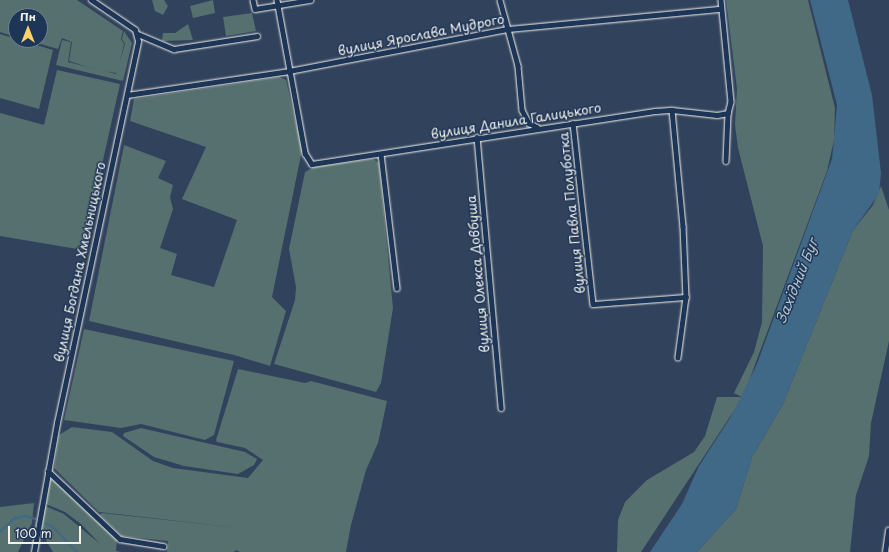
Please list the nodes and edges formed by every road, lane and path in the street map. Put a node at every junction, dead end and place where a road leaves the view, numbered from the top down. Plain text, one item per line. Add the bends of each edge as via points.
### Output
1 (91, 0) edge
2 (253, 0) edge
3 (277, 0) edge
4 (310, 0) edge
5 (500, 0) edge
6 (721, 0) edge
7 (278, 6) junction
8 (721, 9) junction
9 (508, 29) junction
10 (138, 34) junction
11 (257, 36) dead end
12 (289, 71) junction
13 (127, 95) junction
14 (672, 110) junction
15 (728, 113) junction
16 (573, 123) junction
17 (538, 127) junction
18 (478, 137) junction
19 (381, 154) junction
20 (726, 161) dead end
21 (397, 288) dead end
22 (686, 297) junction
23 (678, 357) dead end
24 (501, 408) dead end
25 (48, 471) junction
26 (888, 530) dead end
27 (163, 546) dead end
28 (34, 552) edge
29 (885, 552) edge

1 - 10 street
2 - 7 street via 255,9
3 - 7 street
4 - 7 street
5 - 9 street
6 - 8 street
7 - 12 street
8 - 9 street, вулиця Ярослава Мудрого
8 - 15 street via 732,102
9 - 12 street, вулиця Ярослава Мудрого
9 - 17 street via 518,66 522,110 529,123
10 - 11 street via 174,49
10 - 13 street, вулиця Богдана Хмельницького
12 - 13 street, вулиця Ярослава Мудрого
12 - 19 street, вулиця Данила Галицького via 309,162 316,165
13 - 25 street, вулиця Богдана Хмельницького
14 - 15 street, вулиця Данила Галицького via 717,115
14 - 16 street, вулиця Данила Галицького
14 - 22 street via 683,226
15 - 20 street
16 - 17 street, вулиця Данила Галицького
16 - 22 street, вулиця Павла Полуботка via 593,304
17 - 18 street, вулиця Данила Галицького
18 - 19 street, вулиця Данила Галицького
18 - 24 street, вулиця Олекса Довбуша
19 - 21 street
22 - 23 street
25 - 27 street via 120,539
25 - 28 street, вулиця Богдана Хмельницького
26 - 29 street

